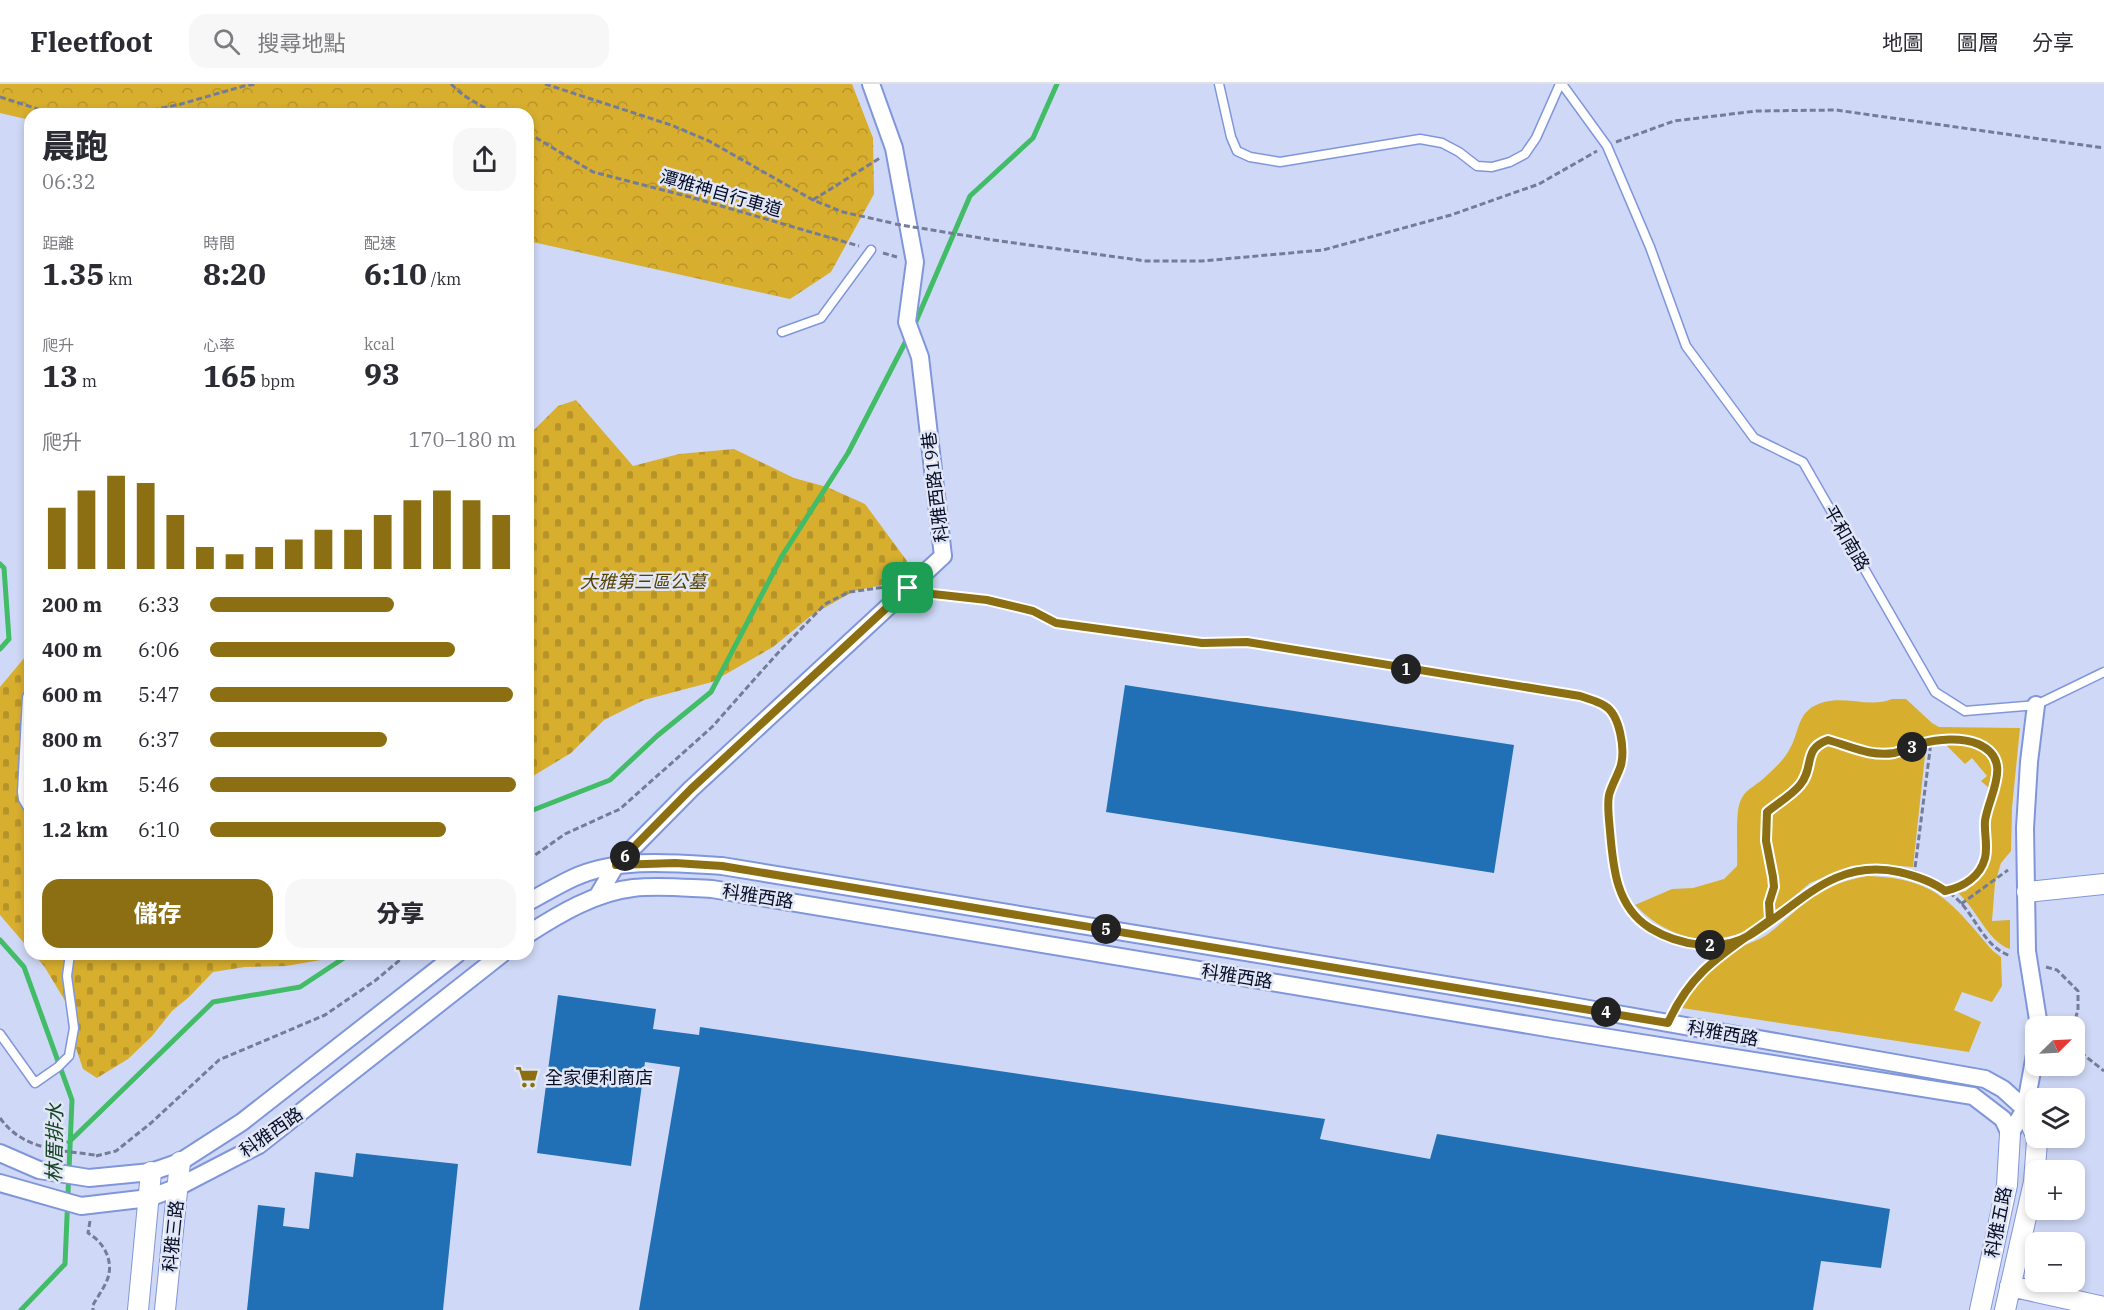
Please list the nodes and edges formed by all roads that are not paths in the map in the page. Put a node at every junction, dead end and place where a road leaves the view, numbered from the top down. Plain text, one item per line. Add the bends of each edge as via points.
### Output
1 (870, 84) edge
2 (1219, 84) edge
3 (1561, 84) edge
4 (871, 249) road end
5 (782, 333) dead end
6 (2104, 672) edge
7 (2036, 705) junction
8 (24, 754) edge
9 (24, 801) edge
10 (616, 865) junction
11 (2104, 884) edge
12 (2027, 892) junction
13 (597, 897) junction
14 (534, 899) edge
15 (534, 930) edge
16 (69, 960) edge
17 (449, 960) edge
18 (494, 960) edge
19 (2037, 1016) edge
20 (0, 1034) edge
21 (2025, 1109) joint
22 (2010, 1134) junction
23 (2036, 1148) edge
24 (0, 1153) edge
25 (180, 1162) junction
26 (151, 1172) junction
27 (0, 1183) edge
28 (178, 1186) junction
29 (149, 1198) junction
30 (2010, 1286) junction
31 (2104, 1307) edge
32 (138, 1310) edge
33 (165, 1310) edge
34 (1980, 1310) edge
35 (2005, 1310) edge

1 - 10 street, 科雅西路19巷 via 894,148 915,262 907,322 920,357 944,556 691,789
2 - 3 lane via 1231,137 1237,151 1250,157 1280,162 1420,139 1442,143 1477,166 1492,167 1525,154 1544,124
3 - 7 lane, 平和南路 via 1607,146 1686,346 1754,438 1803,462 1935,692 1965,711
4 - 5 lane via 821,318
6 - 7 lane
7 - 12 street via 2025,828
8 - 9 lane
10 - 13 street, 科雅西路19巷
10 - 14 street, 科雅西路 via 575,877
10 - 21 street, 科雅西路 via 722,866 1668,1023 1985,1078
11 - 12 street
12 - 19 street via 2028,961
13 - 15 street, 科雅西路
13 - 22 street, 科雅西路 via 633,888 712,889 1973,1096 2003,1119
16 - 20 lane via 67,976 74,1028 69,1056 35,1083
17 - 25 street, 科雅西路 via 242,1122
18 - 28 street, 科雅西路 via 259,1145
21 - 22 street
22 - 34 street, 科雅五路 via 2007,1185
23 - 30 street, 科雅五路 via 2034,1182
24 - 26 street, 科雅西路 via 39,1170 89,1178
25 - 26 street, 科雅西路
25 - 28 street, 科雅三路
26 - 29 street, 科雅三路
27 - 29 street, 科雅西路 via 81,1206
28 - 29 street, 科雅西路
28 - 33 street, 科雅三路
29 - 32 street, 科雅三路
30 - 31 street
30 - 35 street, 科雅五路

